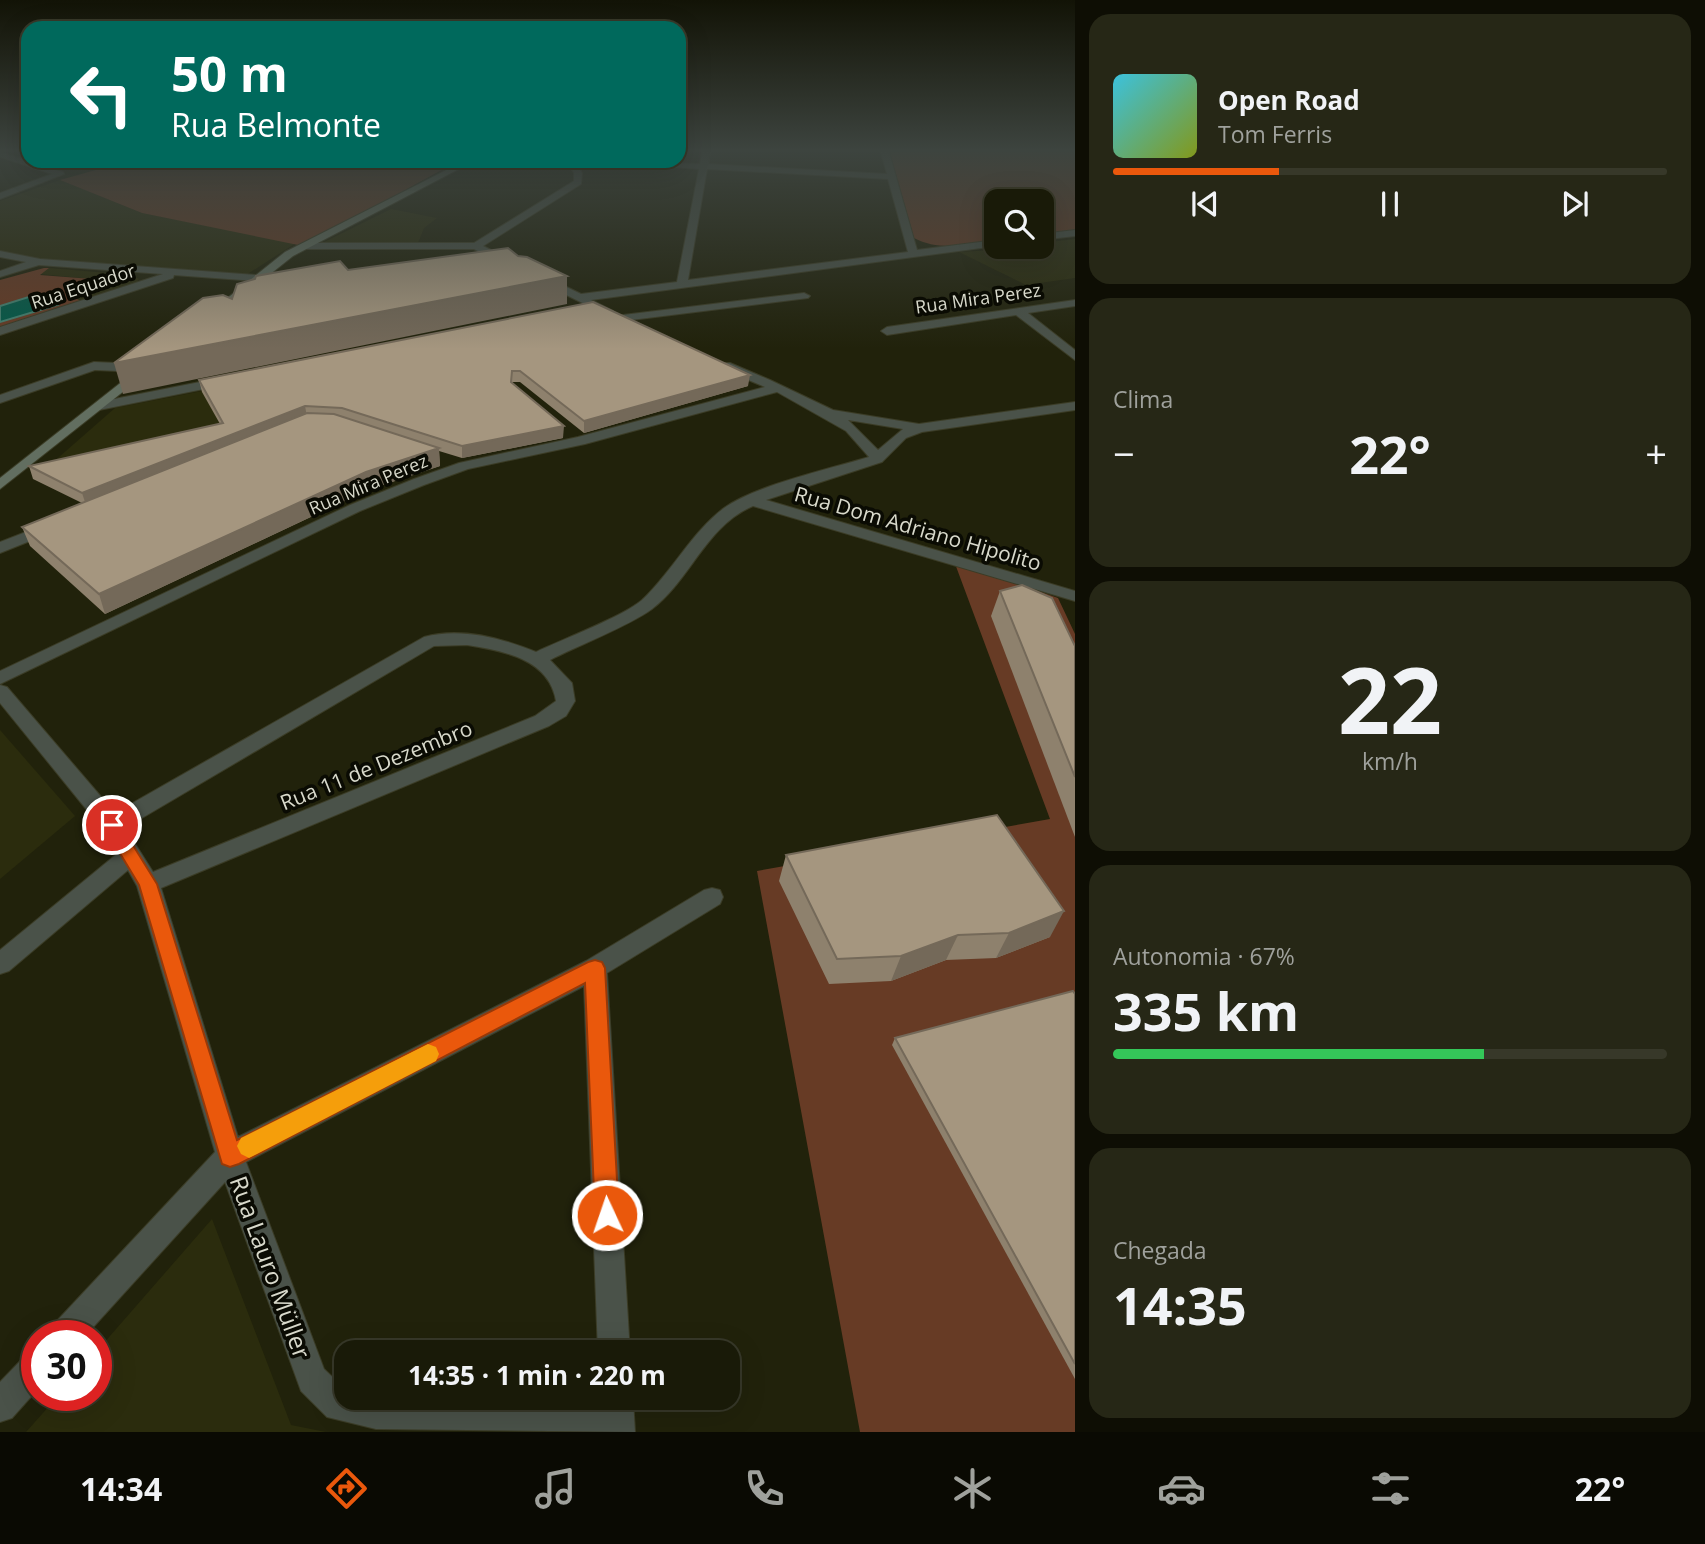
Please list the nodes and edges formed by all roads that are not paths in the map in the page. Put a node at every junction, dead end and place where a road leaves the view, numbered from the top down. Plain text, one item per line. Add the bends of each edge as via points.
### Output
1 (362, 216) edge
2 (524, 216) edge
3 (695, 216) edge
4 (903, 216) edge
5 (1075, 233) edge
6 (1054, 235) edge
7 (984, 244) edge
8 (303, 246) junction
9 (476, 246) junction
10 (914, 253) junction
11 (0, 254) edge
12 (40, 262) junction
13 (525, 270) edge
14 (0, 274) edge
15 (178, 274) junction
16 (538, 276) edge
17 (256, 278) junction
18 (682, 284) junction
19 (804, 296) dead end
20 (577, 298) junction
21 (1075, 303) edge
22 (593, 305) junction
23 (569, 310) edge
24 (1019, 312) junction
25 (623, 318) junction
26 (200, 326) edge
27 (646, 329) edge
28 (0, 331) edge
29 (887, 331) dead end
30 (1075, 356) edge
31 (717, 362) edge
32 (150, 365) joint
33 (234, 379) edge
34 (774, 389) junction
35 (0, 399) edge
36 (99, 406) junction
37 (1074, 407) edge
38 (831, 413) junction
39 (919, 428) junction
40 (439, 458) edge
41 (877, 459) junction
42 (464, 466) junction
43 (4, 480) edge
44 (749, 500) junction
45 (64, 522) edge
46 (0, 548) edge
47 (1075, 596) edge
48 (536, 659) junction
49 (0, 678) edge
50 (0, 691) edge
51 (112, 825) junction
52 (130, 855) junction
53 (148, 884) junction
54 (712, 897) dead end
55 (0, 964) edge
56 (595, 968) junction
57 (230, 1156) junction
58 (79, 1320) edge
59 (613, 1340) edge
60 (21, 1383) edge
61 (0, 1406) edge
62 (618, 1418) edge

1 - 8 main road
2 - 9 street
3 - 18 street
4 - 10 street
5 - 6 street
7 - 10 street
8 - 9 street
8 - 17 main road
9 - 13 street
10 - 18 street
11 - 12 street
12 - 14 street
12 - 15 street
15 - 17 street
15 - 28 street, Rua Equador
16 - 20 street
17 - 26 main road
18 - 20 street
19 - 25 street
20 - 22 street
21 - 24 street, Rua Mira Perez
22 - 23 street
22 - 25 street
24 - 29 street, Rua Mira Perez
24 - 30 street
25 - 27 street
31 - 34 street
32 - 35 street via 94,366
32 - 36 main road
33 - 36 street
34 - 38 street
34 - 42 street, Rua Mira Perez
36 - 43 main road
37 - 39 street
38 - 39 street
38 - 41 street via 866,442
39 - 41 street via 901,435
40 - 42 street
41 - 44 street
42 - 49 street, Rua Mira Perez via 355,508
44 - 47 street, Rua Dom Adriano Hipolito
44 - 48 street via 721,517 645,606
45 - 46 street
48 - 51 street, Rua 11 de Dezembro via 478,640 450,638 424,644
48 - 53 street, Rua 11 de Dezembro via 555,672 566,690 564,704 549,718
50 - 51 street, Rua Lauro Müller
51 - 52 street, Rua Lauro Müller
52 - 53 street, Rua Lauro Müller
52 - 55 street
53 - 57 street, Rua Lauro Müller
54 - 56 street
56 - 57 street
56 - 59 street
57 - 58 street
57 - 62 street, Rua Lauro Müller via 312,1380 339,1405 376,1413
60 - 61 street

